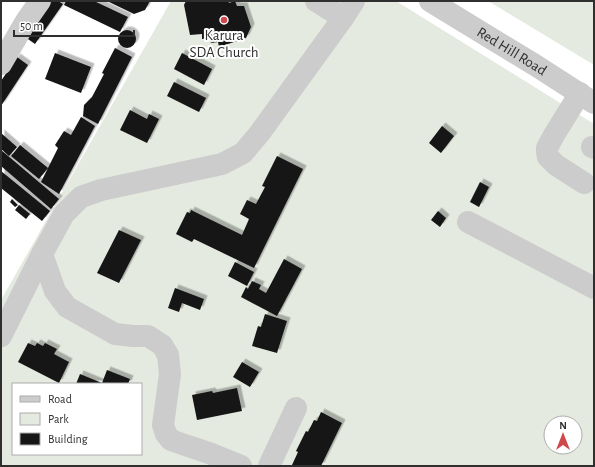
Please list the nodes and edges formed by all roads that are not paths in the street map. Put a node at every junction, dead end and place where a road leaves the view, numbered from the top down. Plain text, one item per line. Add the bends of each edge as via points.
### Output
1 (40, 1) edge
2 (316, 1) edge
3 (430, 1) edge
4 (349, 9) edge
5 (1, 64) edge
6 (587, 98) edge
7 (584, 183) dead end
8 (468, 222) dead end
9 (42, 254) junction
10 (594, 288) edge
11 (1, 336) edge
12 (296, 408) dead end
13 (241, 466) edge
14 (270, 466) edge

1 - 5 street
2 - 4 street
3 - 6 street, Red Hill Road
4 - 9 street via 243,153 222,164 101,190 81,197 64,214
6 - 7 street via 554,135 547,148 548,157 552,162
8 - 10 street
9 - 11 street
9 - 13 street via 55,292 67,307 115,334 148,336 162,345 168,355 170,374 163,425 171,440
12 - 14 street

